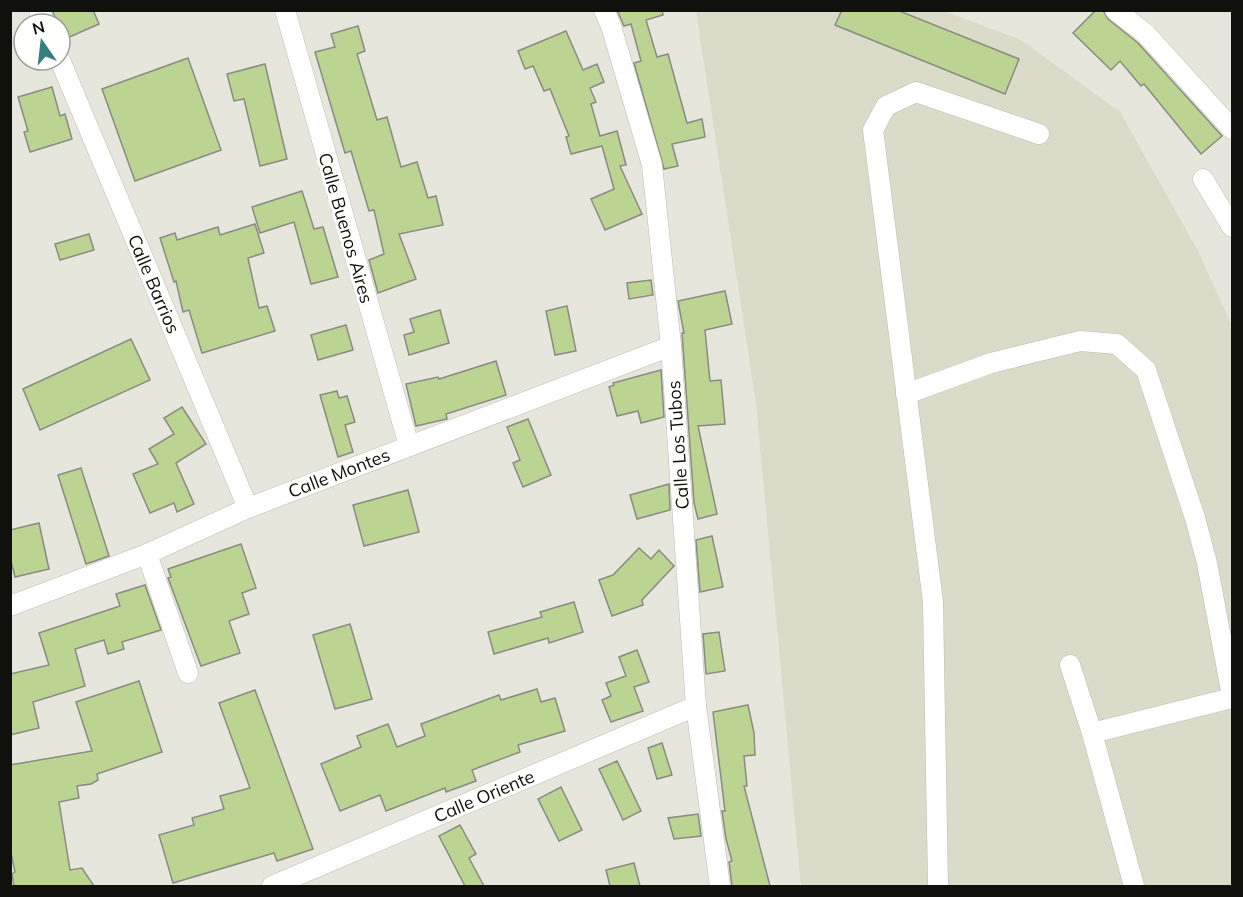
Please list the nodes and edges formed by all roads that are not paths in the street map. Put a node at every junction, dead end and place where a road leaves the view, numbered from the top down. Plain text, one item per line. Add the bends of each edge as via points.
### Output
1 (285, 10) edge
2 (604, 10) edge
3 (1115, 10) edge
4 (65, 72) edge
5 (1233, 129) edge
6 (1039, 134) dead end
7 (1203, 179) dead end
8 (1233, 227) edge
9 (670, 346) junction
10 (906, 394) junction
11 (409, 446) junction
12 (249, 508) junction
13 (147, 554) junction
14 (10, 606) edge
15 (1070, 665) dead end
16 (188, 673) dead end
17 (1233, 697) edge
18 (696, 706) junction
19 (1092, 733) junction
20 (272, 886) edge
21 (720, 886) edge
22 (938, 886) edge
23 (1134, 886) edge

1 - 11 street, Calle Buenos Aires
2 - 9 street, Calle Los Tubos via 652,165
3 - 5 street via 1146,34
4 - 12 street, Calle Barrios
6 - 10 street via 916,92 886,106 873,130
7 - 8 street
9 - 11 street, Calle Montes
9 - 18 street, Calle Los Tubos
10 - 17 street via 991,363 1080,341 1117,345 1146,370 1195,518
10 - 22 street via 933,602
11 - 12 street, Calle Montes
12 - 13 street, Calle Montes
13 - 14 street, Calle Montes
13 - 16 street
15 - 19 street
17 - 19 street
18 - 20 street, Calle Oriente
18 - 21 street, Calle Los Tubos
19 - 23 street

